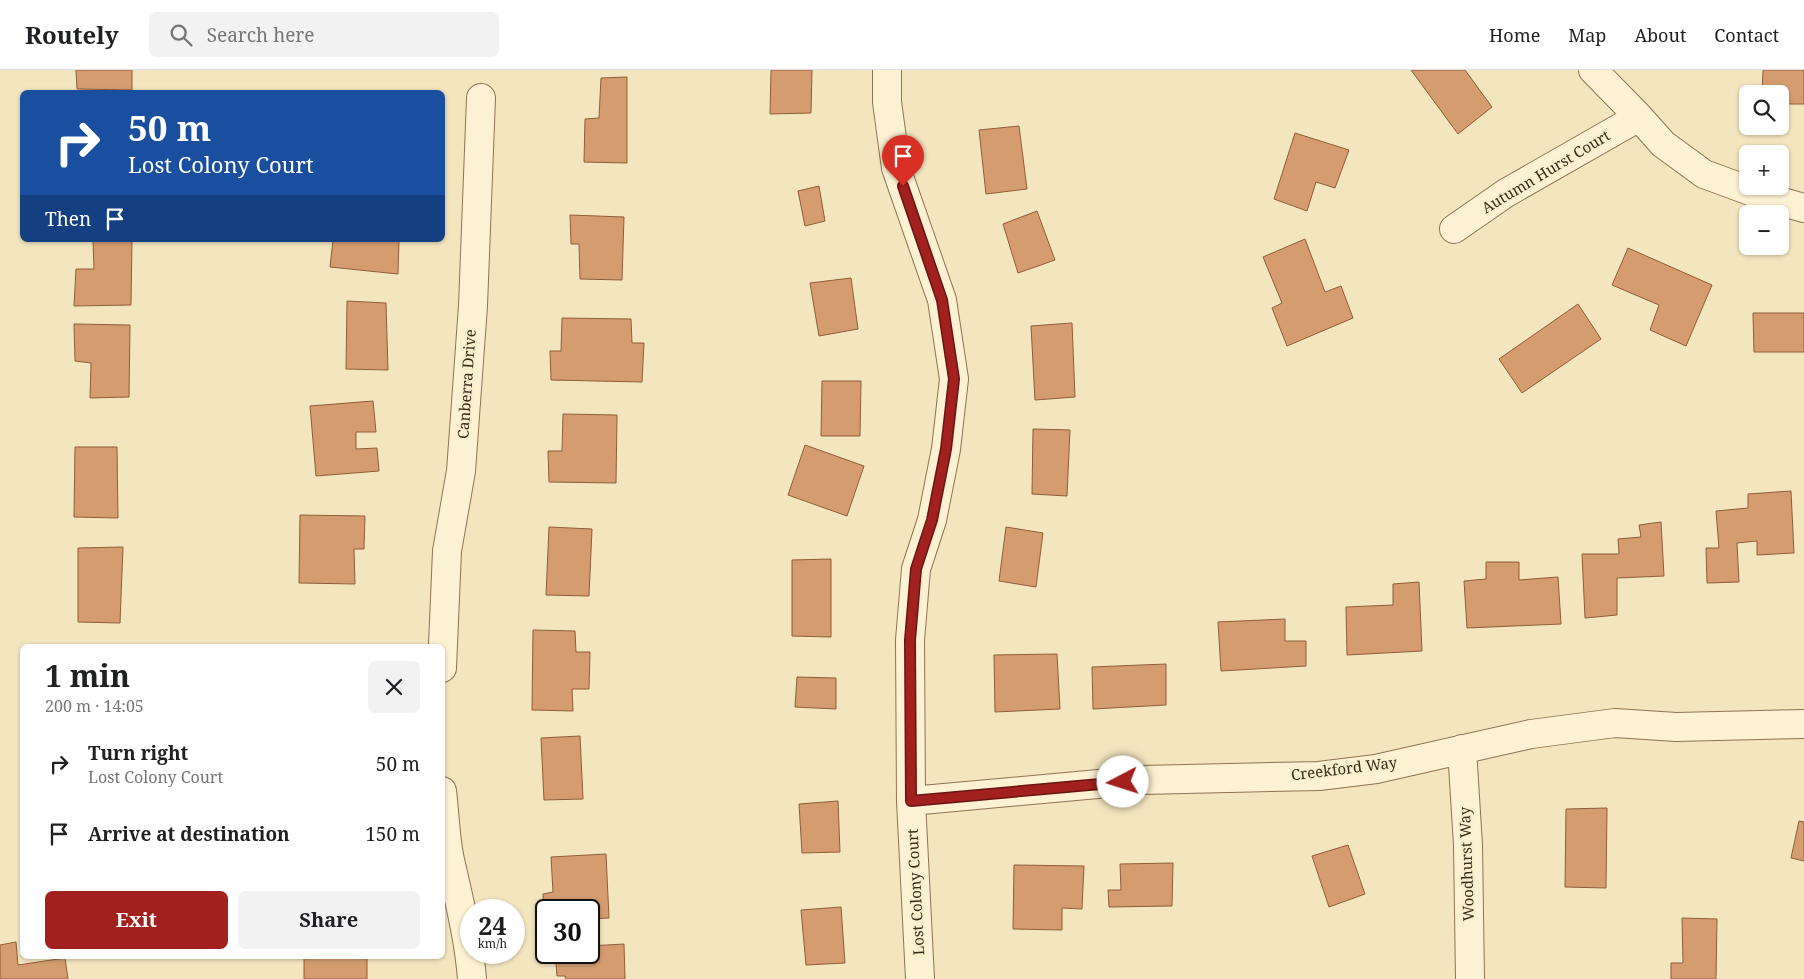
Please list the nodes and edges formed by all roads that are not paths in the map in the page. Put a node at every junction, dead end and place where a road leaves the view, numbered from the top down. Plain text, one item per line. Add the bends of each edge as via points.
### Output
1 (888, 70) edge
2 (1593, 70) edge
3 (481, 98) dead end
4 (1639, 117) junction
5 (1804, 208) edge
6 (1454, 229) dead end
7 (443, 644) edge
8 (1804, 724) edge
9 (1462, 750) junction
10 (911, 801) junction
11 (445, 816) edge
12 (472, 979) edge
13 (920, 979) edge
14 (1470, 979) edge

1 - 10 street, Lost Colony Court via 887,102 896,168 942,300 954,379 946,449 932,520 916,569 910,640
2 - 4 street
3 - 7 street, Canberra Drive via 473,306 461,471 447,551
4 - 5 street via 1663,144 1704,174
4 - 6 street, Autumn Hurst Court via 1506,193
8 - 9 street, Creekford Way via 1676,727 1615,723 1531,734
9 - 10 street, Creekford Way via 1319,776 1142,780
9 - 14 street, Woodhurst Way via 1468,845
10 - 13 street, Lost Colony Court
11 - 12 street

